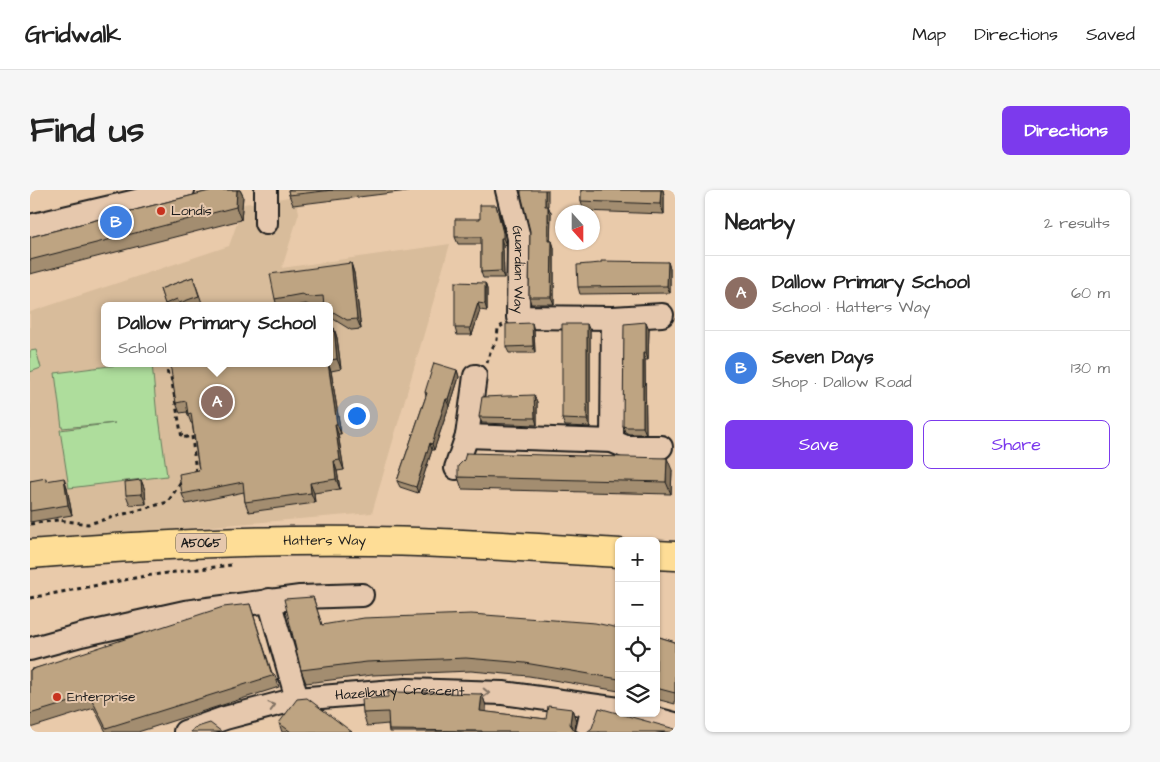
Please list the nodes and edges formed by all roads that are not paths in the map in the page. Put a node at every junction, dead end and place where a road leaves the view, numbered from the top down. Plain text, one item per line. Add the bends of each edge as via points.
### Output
1 (183, 190) edge
2 (266, 190) edge
3 (507, 190) edge
4 (161, 193) edge
5 (266, 223) dead end
6 (30, 226) edge
7 (662, 315) dead end
8 (613, 318) junction
9 (475, 376) road end
10 (467, 436) junction
11 (612, 441) junction
12 (661, 447) dead end
13 (456, 468) edge
14 (615, 553) edge
15 (30, 554) edge
16 (660, 555) edge
17 (675, 556) edge
18 (362, 594) dead end
19 (269, 600) junction
20 (30, 649) edge
21 (297, 699) junction
22 (593, 706) junction
23 (615, 709) edge
24 (649, 717) edge
25 (225, 718) junction
26 (675, 724) edge
27 (184, 732) edge
28 (244, 732) edge
29 (587, 732) edge

1 - 4 street
2 - 5 street
3 - 8 street, Guardian Way via 519,238 511,266 518,317
4 - 6 street
7 - 8 street, Guardian Way
8 - 11 street
9 - 10 street
10 - 11 street
10 - 13 street
11 - 12 street via 626,447
14 - 15 main road, Hatters Way / A5065 via 479,544 265,541
16 - 17 main road
18 - 19 street
19 - 20 street via 185,612
19 - 21 street
21 -> 22 street, Hazelbury Crescent via 406,690 503,694
25 -> 21 street, Hazelbury Crescent
22 - 23 street, Hazelbury Crescent
22 - 29 street
24 - 26 street
25 - 27 street, Hazelbury Crescent
25 - 28 street

